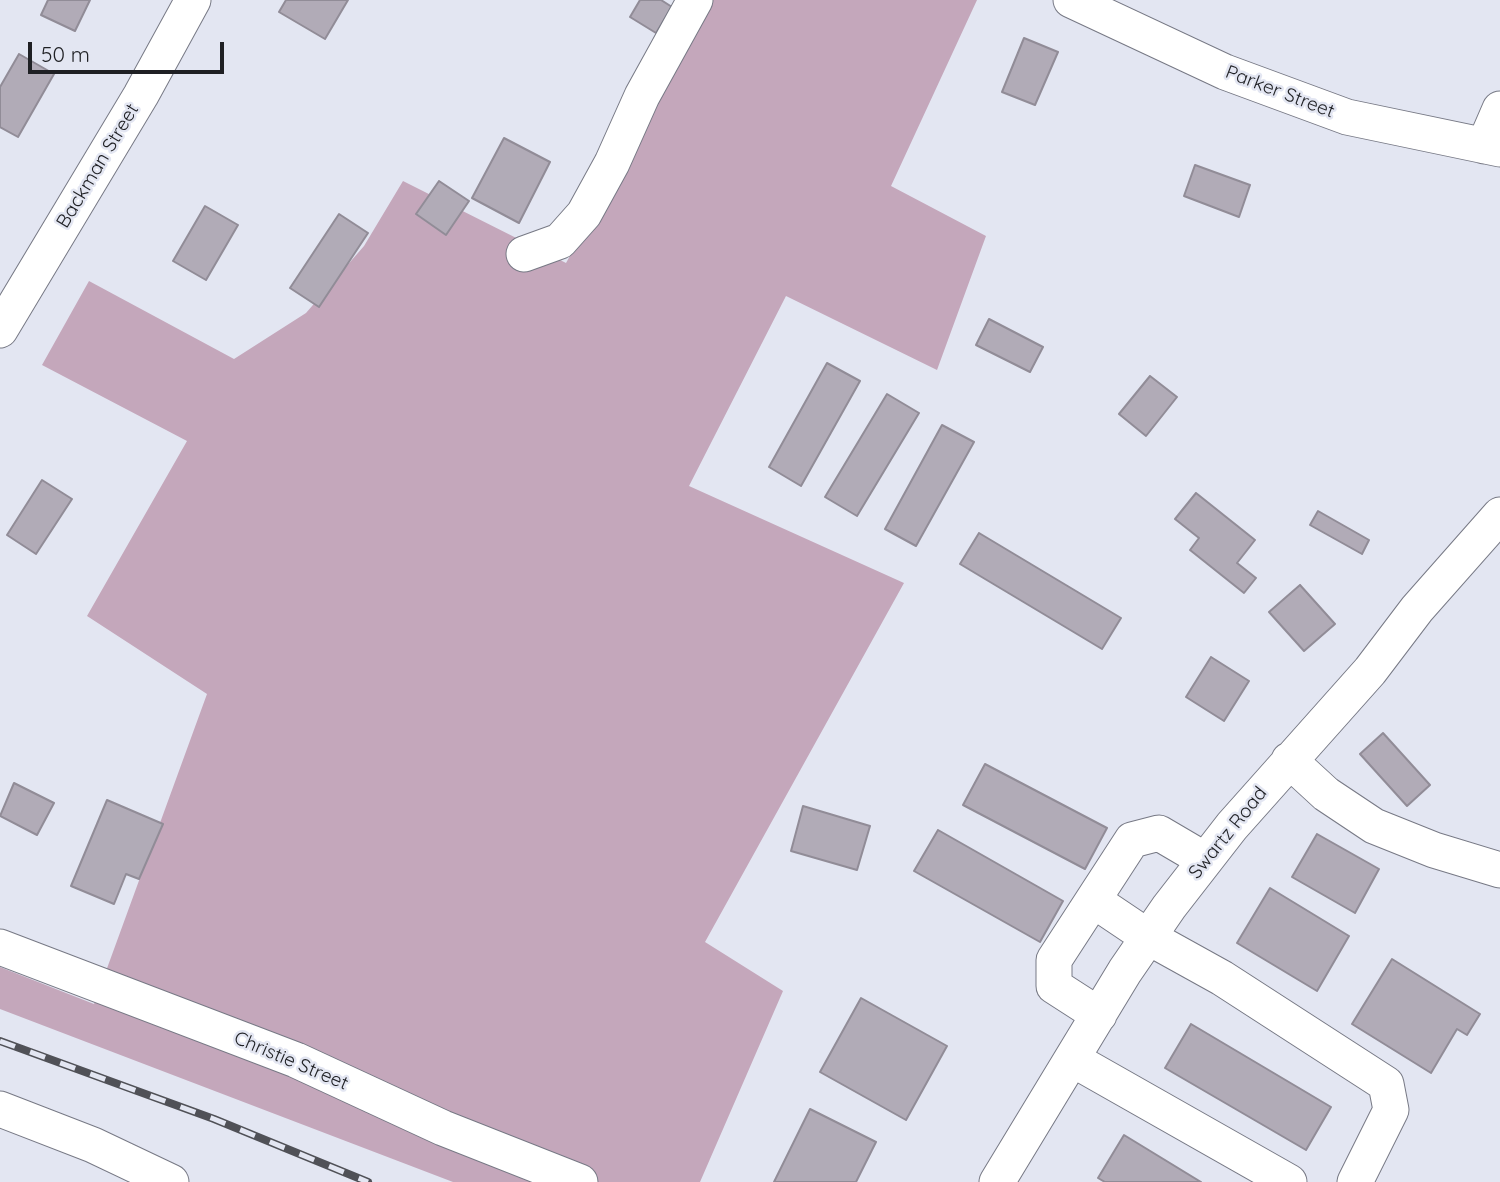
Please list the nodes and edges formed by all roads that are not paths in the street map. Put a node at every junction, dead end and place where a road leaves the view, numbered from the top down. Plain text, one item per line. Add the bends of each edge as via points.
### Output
1 (193, 0) edge
2 (695, 0) edge
3 (1071, 0) edge
4 (1500, 110) edge
5 (1492, 147) edge
6 (524, 254) dead end
7 (5, 310) edge
8 (1500, 515) edge
9 (1289, 760) junction
10 (1205, 860) junction
11 (1500, 870) edge
12 (1093, 900) junction
13 (1148, 937) junction
14 (0, 947) edge
15 (1099, 1014) junction
16 (1072, 1059) junction
17 (0, 1109) edge
18 (171, 1182) edge
19 (580, 1182) edge
20 (997, 1182) edge
21 (1289, 1182) edge
22 (1355, 1182) edge

1 - 7 street, Backman Street via 141,95
2 - 6 street via 584,214 559,241
3 - 5 street, Parker Street via 1225,72 1322,108 1404,131
4 - 5 street
8 - 9 street, Swartz Road
9 - 10 street, Swartz Road
9 - 11 street via 1326,794 1374,827
10 - 12 street via 1159,833 1132,840
10 - 13 street, Swartz Road
12 - 13 street
12 - 15 street via 1054,960 1054,986
13 - 15 street, Swartz Road
13 - 22 street via 1222,978 1386,1084 1391,1110
14 - 19 street, Christie Street via 296,1060 443,1128
15 - 16 street, Swartz Road
16 - 20 street, Swartz Road
16 - 21 street
17 - 18 street

